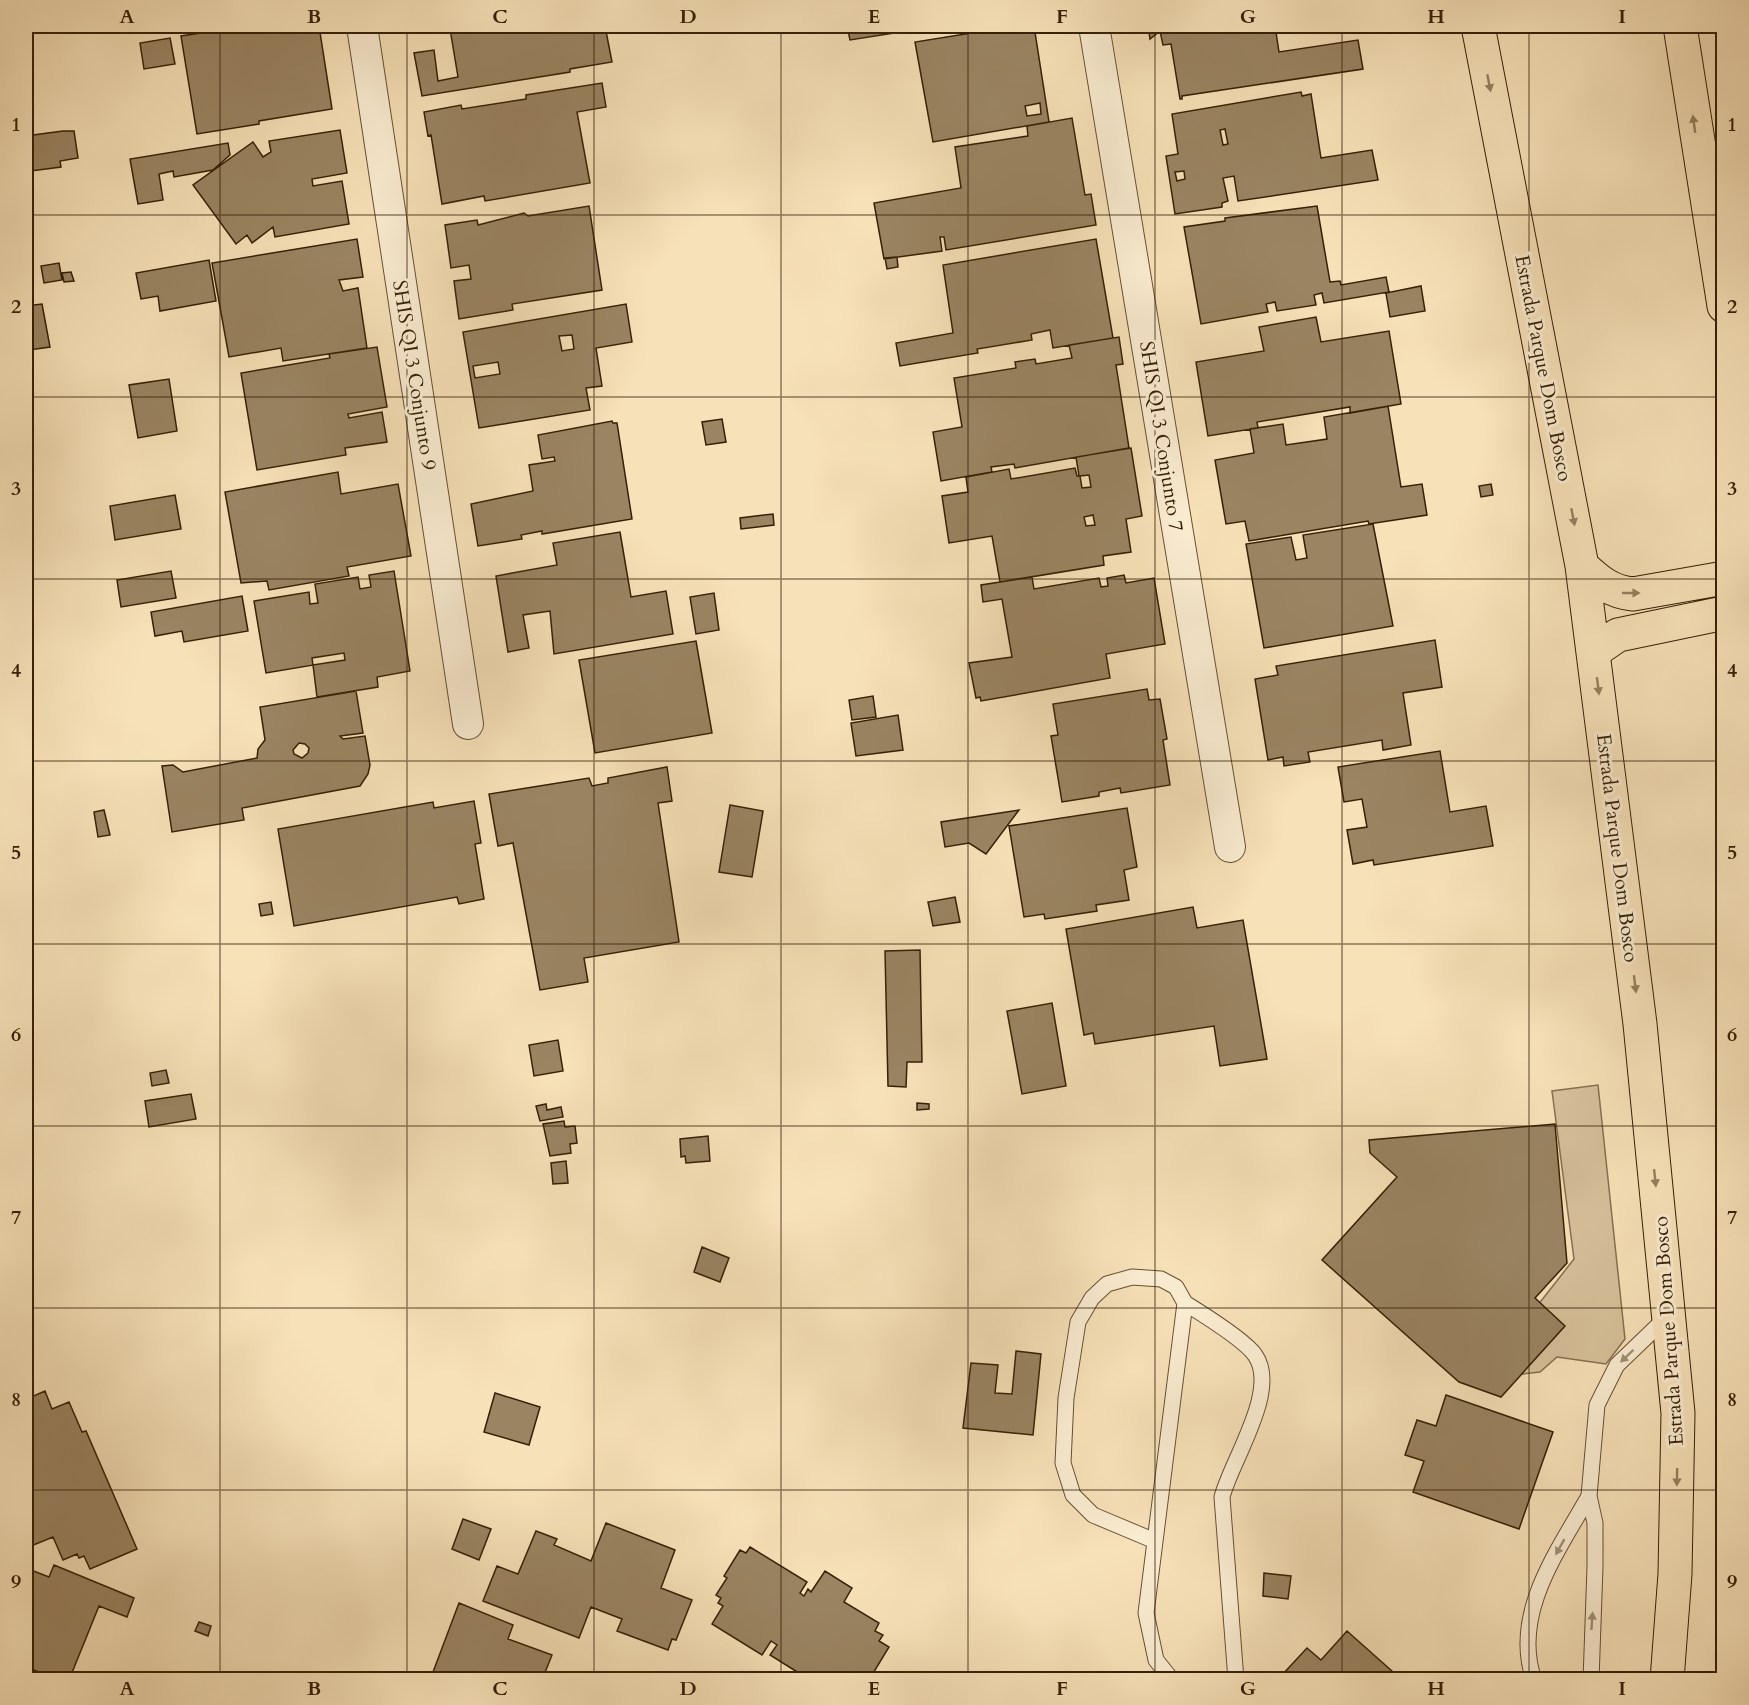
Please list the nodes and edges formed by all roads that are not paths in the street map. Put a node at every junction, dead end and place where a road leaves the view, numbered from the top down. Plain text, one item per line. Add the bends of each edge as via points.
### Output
1 (362, 26) edge
2 (1094, 26) edge
3 (1478, 26) edge
4 (1680, 26) edge
5 (1712, 161) edge
6 (1724, 306) edge
7 (1582, 566) junction
8 (1724, 578) edge
9 (1724, 613) edge
10 (1593, 652) junction
11 (468, 724) dead end
12 (1230, 847) dead end
13 (1185, 1303) junction
14 (1669, 1315) junction
15 (1589, 1496) junction
16 (1155, 1541) junction
17 (1172, 1680) edge
18 (1236, 1680) edge
19 (1534, 1680) edge
20 (1591, 1680) edge
21 (1667, 1680) edge

1 - 11 street, SHIS QI 3 Conjunto 9
2 - 12 street, SHIS QI 3 Conjunto 7
3 -> 7 main road, Estrada Parque Dom Bosco
5 -> 4 main road
5 - 6 main road
7 -> 8 main road via 1600,584 1620,593
7 - 10 main road, Estrada Parque Dom Bosco
9 - 10 main road via 1618,635
10 -> 14 main road, Estrada Parque Dom Bosco via 1640,1024
13 - 16 lane
13 - 16 lane via 1176,1287 1161,1279 1132,1277 1107,1284 1092,1298 1078,1322 1066,1398 1063,1463 1073,1494 1093,1515
13 - 18 lane via 1255,1355 1261,1374 1260,1402 1222,1497
14 -> 15 lane via 1617,1365 1597,1405
14 -> 21 main road, Estrada Parque Dom Bosco via 1678,1413 1675,1574
15 -> 19 lane via 1530,1610 1527,1660
20 -> 15 lane via 1595,1523
16 - 17 lane via 1146,1613 1156,1660

